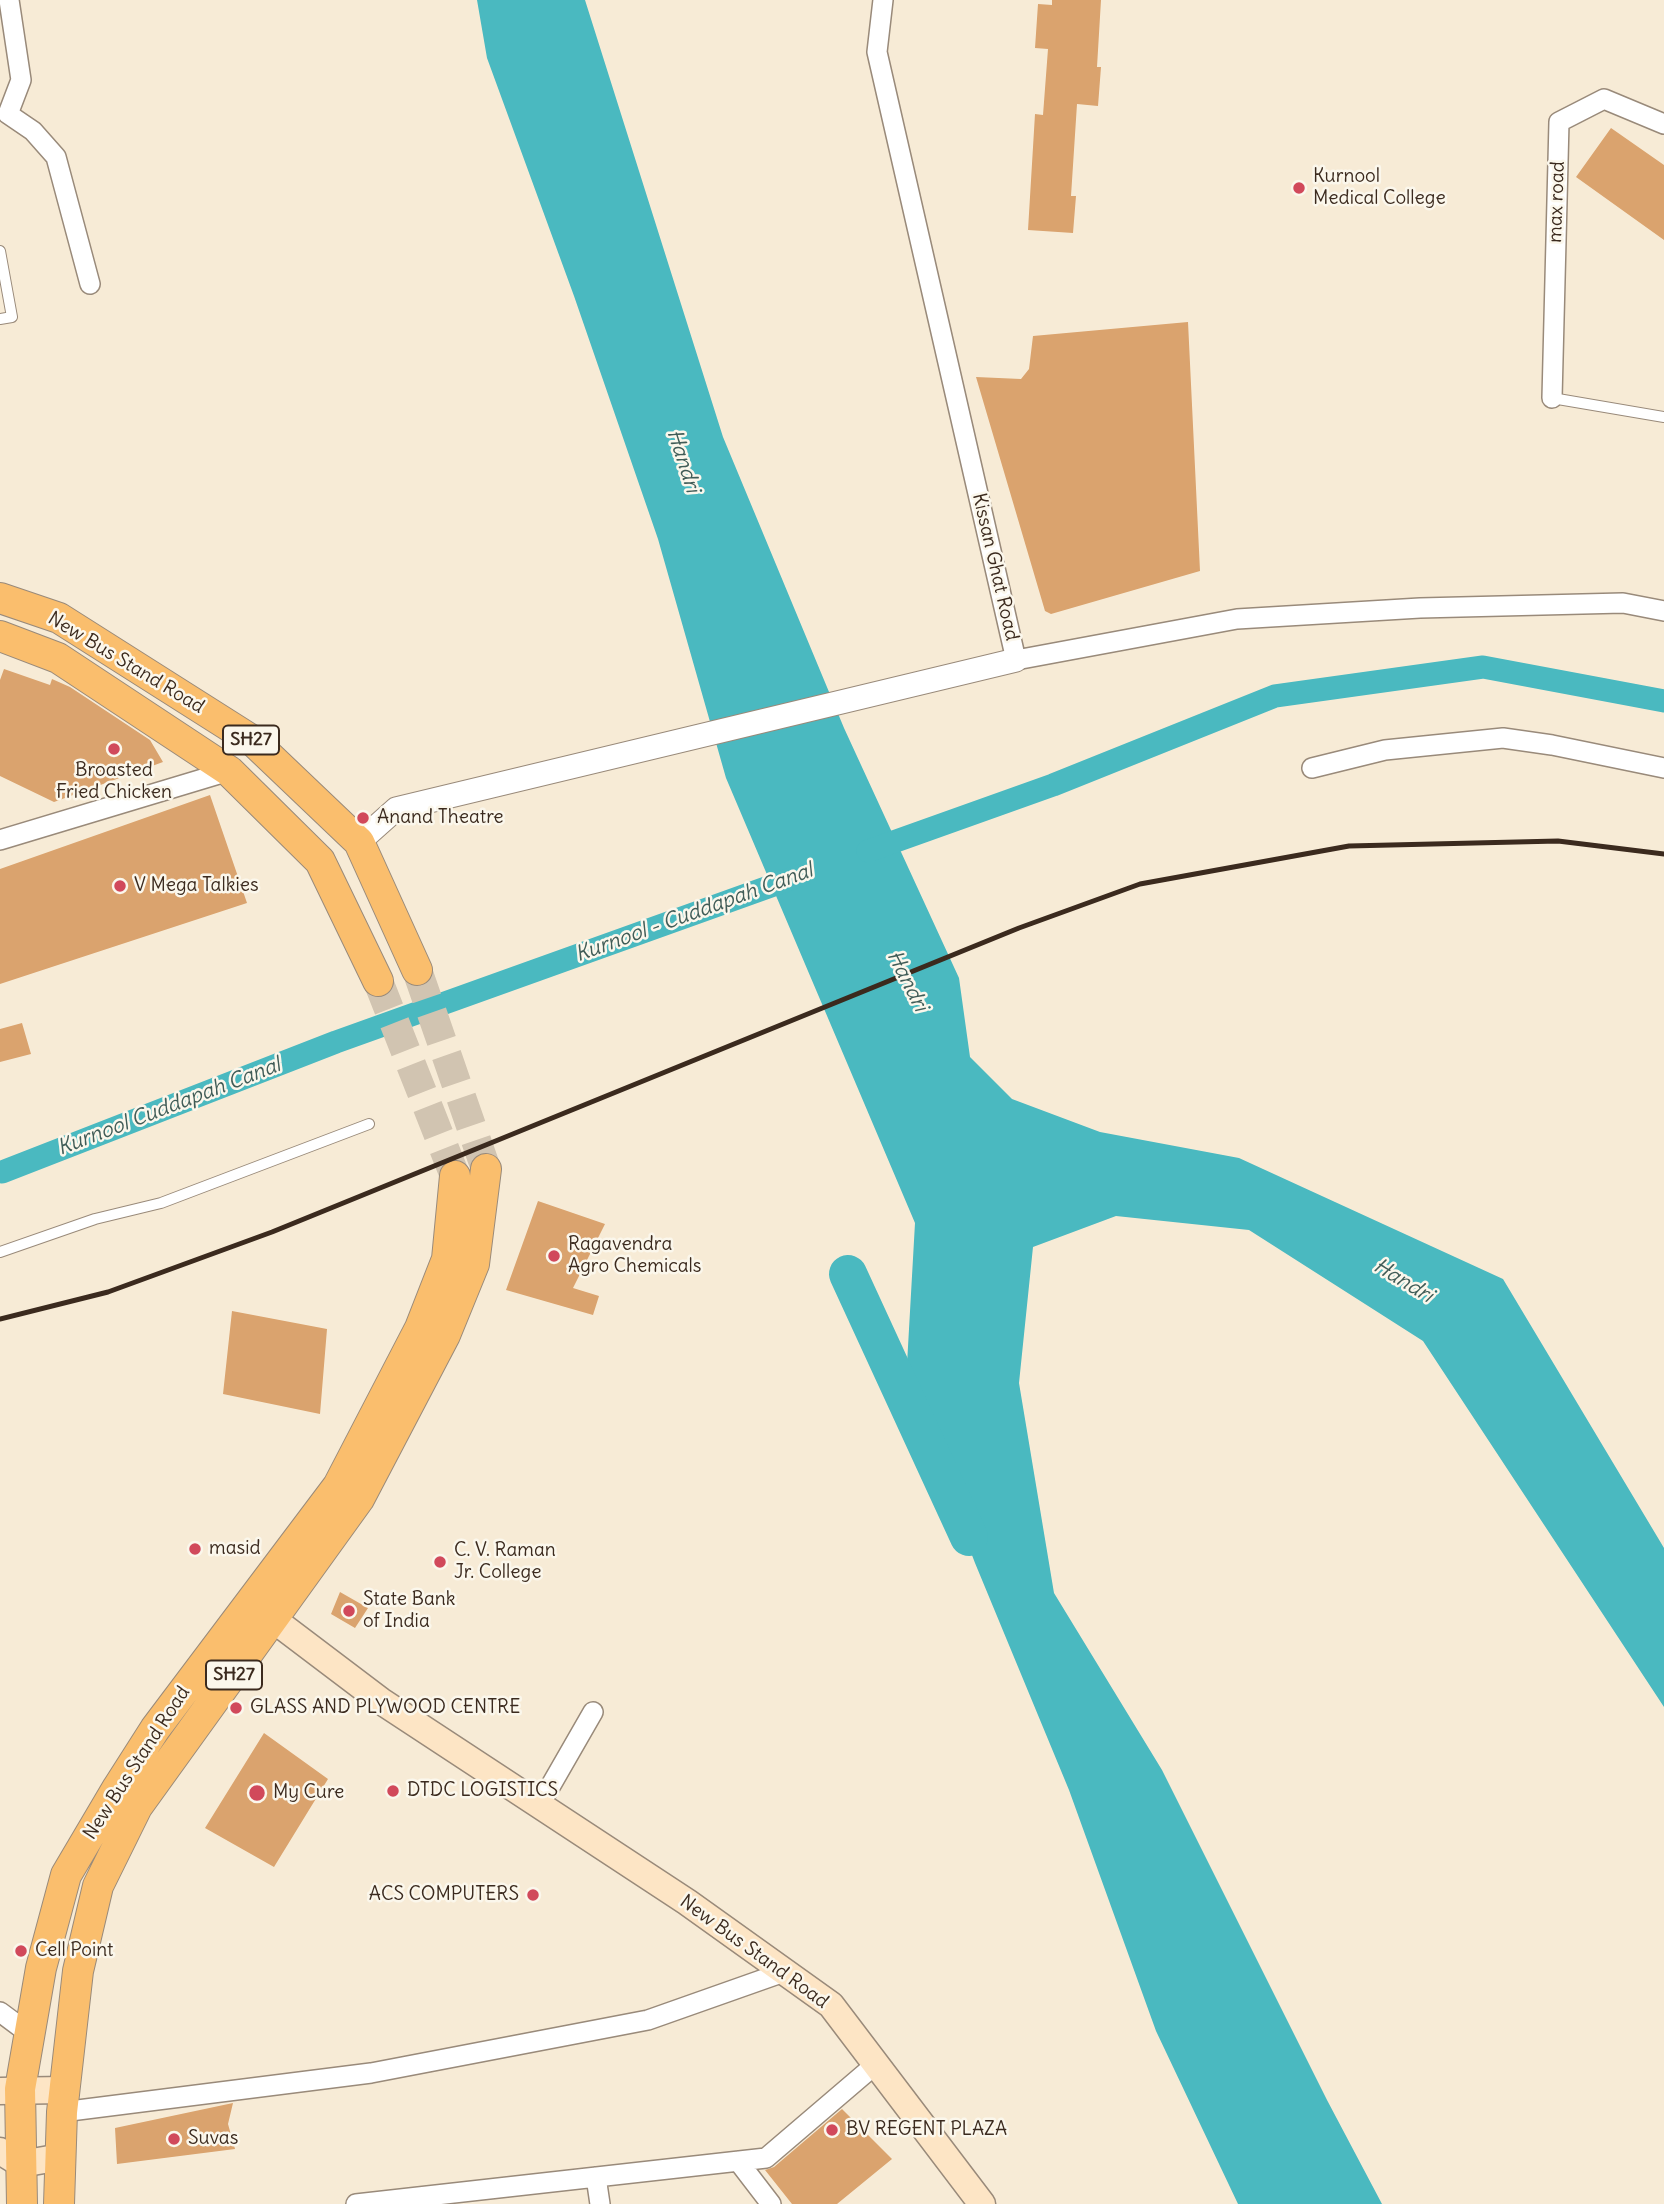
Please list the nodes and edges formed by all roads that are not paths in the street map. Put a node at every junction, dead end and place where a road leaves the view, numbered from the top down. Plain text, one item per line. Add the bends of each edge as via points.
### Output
1 (9, 0) edge
2 (883, 0) edge
3 (1664, 124) edge
4 (0, 251) edge
5 (90, 284) dead end
6 (0, 319) edge
7 (1552, 398) joint
8 (1664, 417) edge
9 (0, 598) edge
10 (1664, 611) edge
11 (0, 635) edge
12 (1016, 660) junction
13 (1312, 768) dead end
14 (1664, 768) edge
15 (229, 771) junction
16 (0, 840) edge
17 (359, 842) junction
18 (417, 970) tunnel mouth
19 (378, 981) tunnel mouth
20 (369, 1124) dead end
21 (486, 1169) tunnel mouth
22 (455, 1176) tunnel mouth
23 (0, 1252) edge
24 (254, 1598) junction
25 (274, 1620) junction
26 (593, 1712) dead end
27 (539, 1806) junction
28 (783, 1972) junction
29 (0, 2012) edge
30 (31, 2035) junction
31 (876, 2064) junction
32 (10, 2090) edge
33 (63, 2101) junction
34 (10, 2157) edge
35 (61, 2157) junction
36 (738, 2161) junction
37 (596, 2177) junction
38 (409, 2201) edge
39 (22, 2204) edge
40 (59, 2204) edge
41 (356, 2204) edge
42 (600, 2204) edge
43 (771, 2204) edge
44 (982, 2204) edge

1 - 5 street via 21,80 8,114 33,131 56,157
2 - 12 street, Kissan Ghat Road via 877,52
3 - 7 street, max road via 1604,99 1559,122
4 - 6 lane via 12,317
7 - 8 lane
9 - 17 main road, New Bus Stand Road / SH27 via 59,618 253,741
10 - 12 street, Kissan Ghat Road via 1623,603 1237,619
11 - 15 main road, New Bus Stand Road / SH27 via 58,659
12 - 17 street via 396,809
13 - 14 street via 1385,750 1503,738
15 - 16 street
15 - 19 main road, New Bus Stand Road / SH27 via 320,861
17 - 18 main road, New Bus Stand Road / SH27
20 - 23 lane via 161,1203 95,1219
21 - 25 main road, New Bus Stand Road / SH27 via 474,1265 445,1335 359,1499
22 - 24 main road, New Bus Stand Road / SH27 via 447,1259 420,1328 338,1486
24 - 25 street
24 - 30 main road, New Bus Stand Road / SH27 via 155,1729 66,1875 41,1968
25 - 27 main road, New Bus Stand Road via 381,1701
25 - 33 main road, New Bus Stand Road / SH27 via 137,1807 98,1885 78,1971
26 - 27 street
27 - 28 main road, New Bus Stand Road via 687,1902
28 - 31 main road, New Bus Stand Road via 831,2006
28 - 33 street via 648,2020 371,2073
29 - 30 street
30 - 32 main road, New Bus Stand Road / SH27
31 - 36 street via 766,2158
31 - 44 main road, New Bus Stand Road
32 - 33 main road
32 - 34 main road, New Bus Stand Road / SH27
33 - 35 main road, New Bus Stand Road / SH27
34 - 35 main road
34 - 39 main road, New Bus Stand Road / SH27
35 - 40 main road, New Bus Stand Road / SH27
36 - 37 street
36 - 43 street
37 - 38 street
37 - 42 street
38 - 41 street

